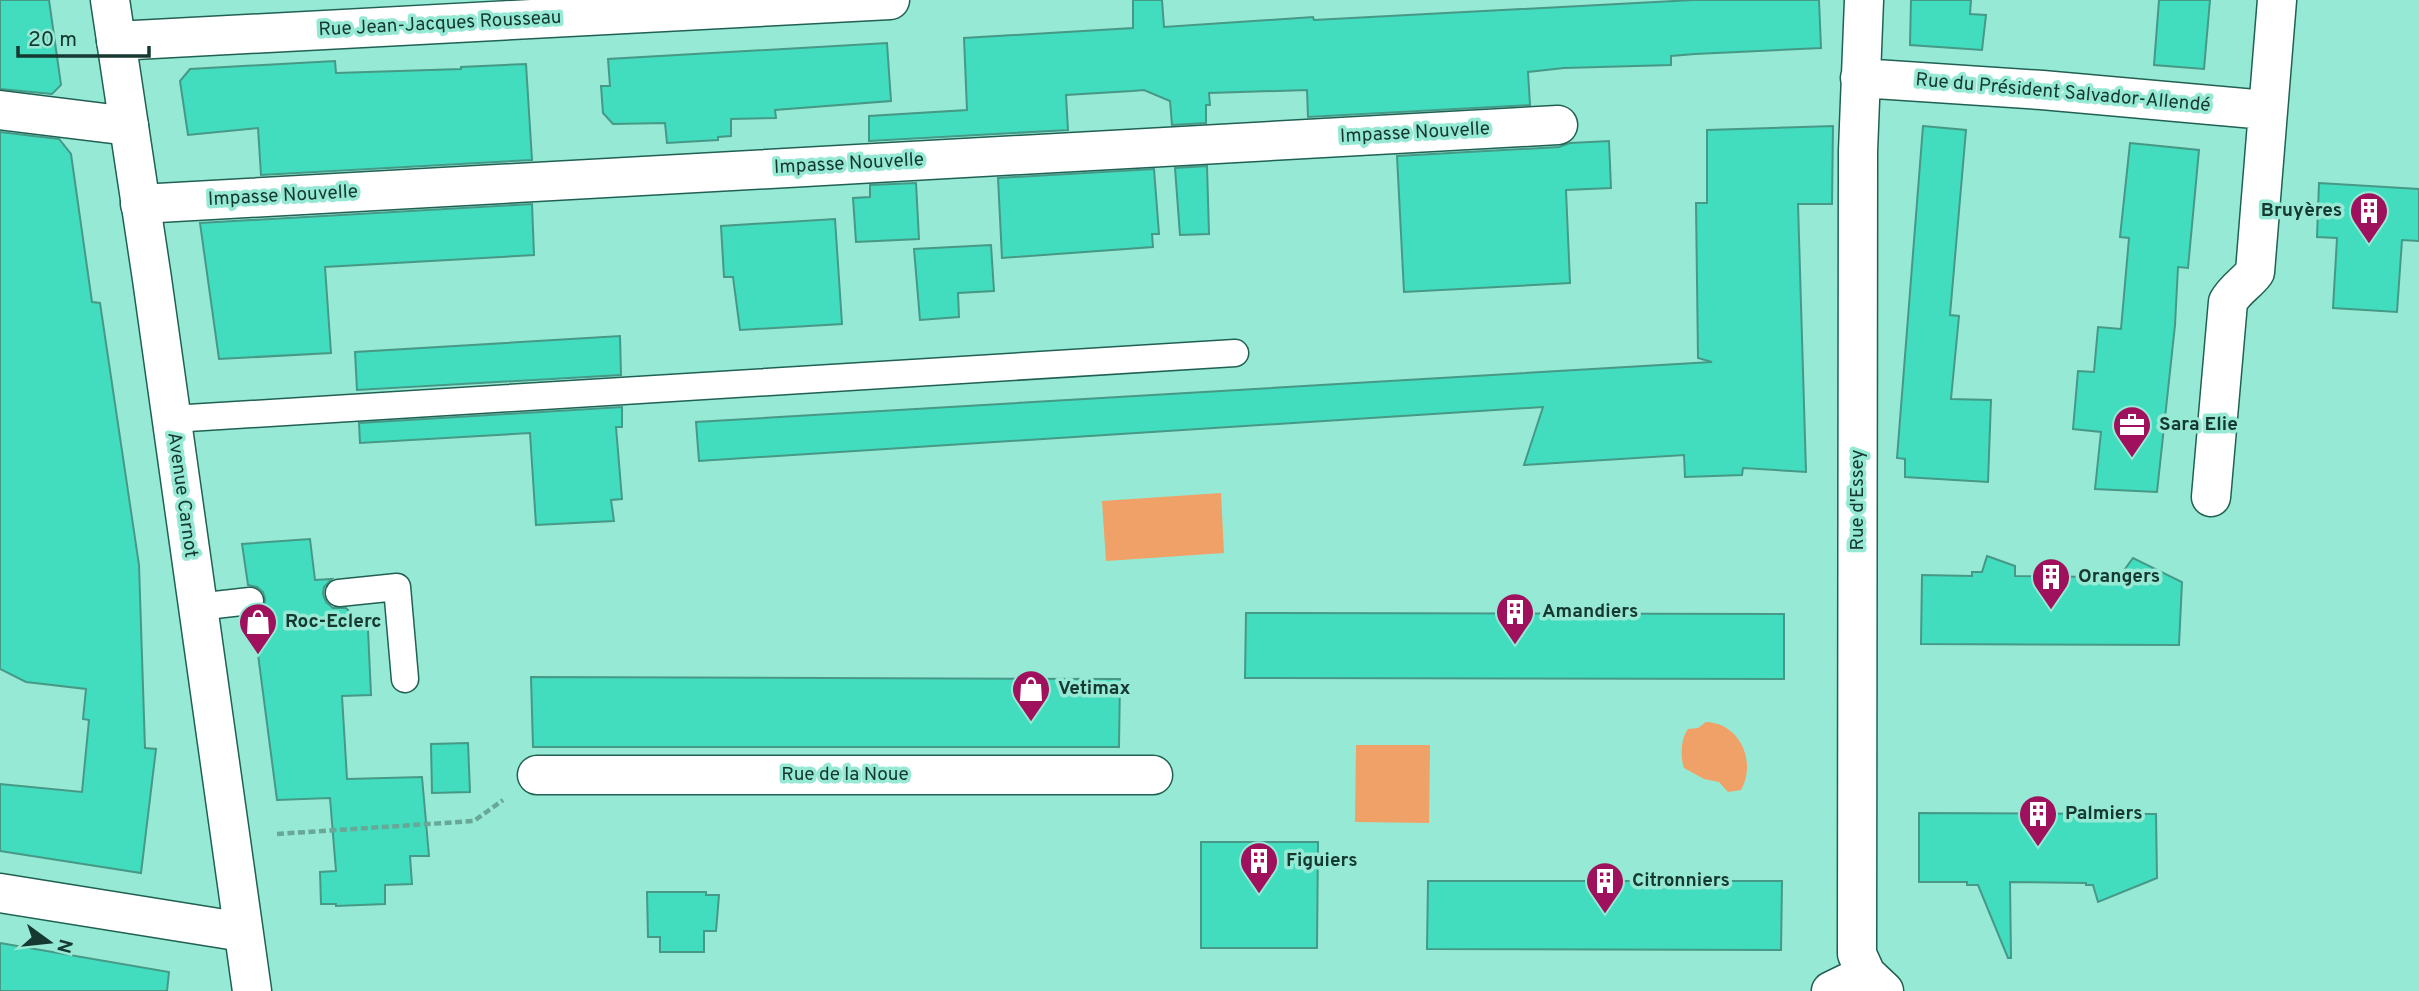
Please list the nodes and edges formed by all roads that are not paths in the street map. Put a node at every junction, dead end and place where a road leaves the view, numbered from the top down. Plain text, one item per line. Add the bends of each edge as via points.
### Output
1 (110, 0) edge
2 (890, 0) edge
3 (1864, 0) edge
4 (2277, 0) edge
5 (116, 41) junction
6 (1860, 78) junction
7 (0, 110) edge
8 (2266, 110) junction
9 (1558, 125) dead end
10 (129, 126) junction
11 (140, 204) junction
12 (1236, 353) dead end
13 (172, 419) junction
14 (2211, 497) dead end
15 (339, 593) dead end
16 (250, 601) dead end
17 (197, 607) junction
18 (405, 679) dead end
19 (537, 775) road end
20 (1153, 775) dead end
21 (0, 893) edge
22 (243, 932) junction
23 (1875, 983) edge
24 (252, 991) edge
25 (1831, 991) edge

1 - 5 street, Avenue Carnot
2 - 5 street, Rue Jean-Jacques Rousseau
3 - 6 street, Rue d'Essey
4 - 8 street
5 - 10 street, Avenue Carnot
6 - 8 street, Rue du Président Salvador-Allendé
6 - 23 street, Rue d'Essey via 1857,954
7 - 10 street
8 - 14 street via 2255,272 2228,302
9 - 11 street, Impasse Nouvelle
10 - 11 street, Avenue Carnot
11 - 13 street, Avenue Carnot
12 - 13 lane
13 - 17 street, Avenue Carnot
15 - 18 lane via 397,587
16 - 17 lane
17 - 22 street, Avenue Carnot
19 - 20 street, Rue de la Noue
21 - 22 street
22 - 24 street, Avenue Carnot
23 - 25 street

